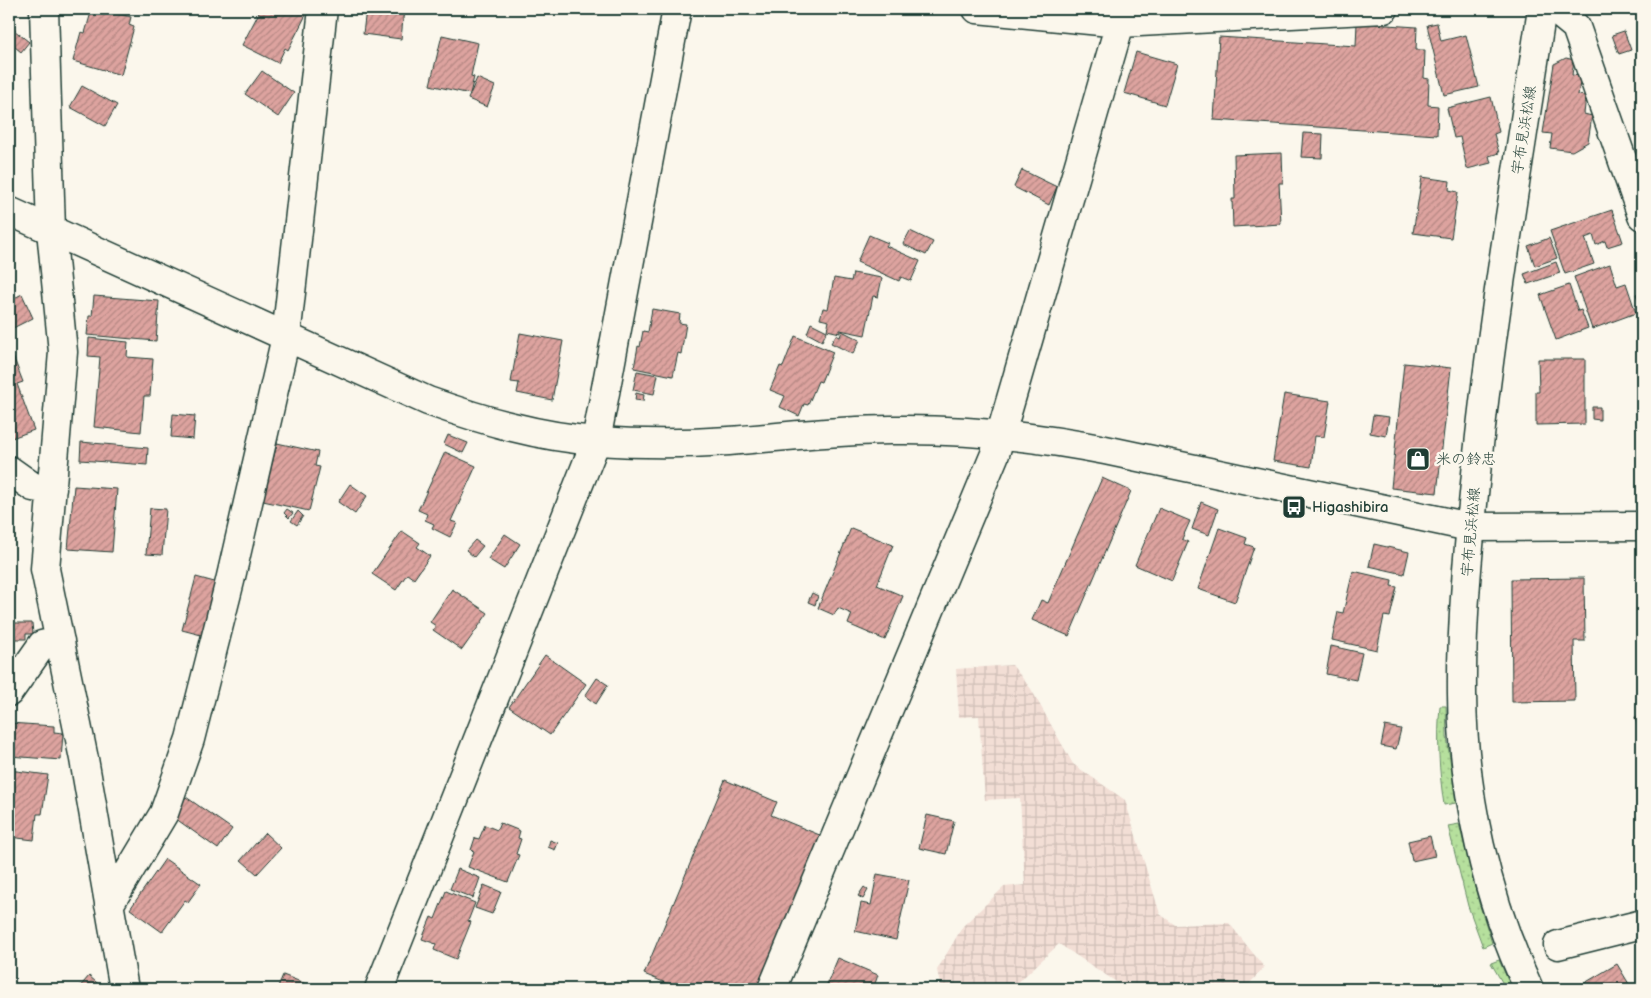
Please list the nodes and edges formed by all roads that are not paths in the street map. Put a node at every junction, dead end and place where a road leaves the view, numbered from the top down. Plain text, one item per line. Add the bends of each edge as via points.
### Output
1 (44, 9) edge
2 (323, 9) edge
3 (677, 9) edge
4 (977, 9) edge
5 (1384, 9) edge
6 (1542, 9) edge
7 (1554, 9) edge
8 (1120, 23) junction
9 (9, 211) edge
10 (1642, 216) edge
11 (51, 230) junction
12 (286, 337) junction
13 (1000, 434) junction
14 (596, 441) junction
15 (9, 470) edge
16 (52, 489) junction
17 (1642, 526) edge
18 (1470, 527) junction
19 (60, 641) junction
20 (9, 692) edge
21 (109, 905) junction
22 (1642, 924) edge
23 (1558, 945) dead end
24 (387, 986) edge
25 (124, 989) edge
26 (772, 989) edge
27 (1529, 989) edge

1 - 11 street
2 - 12 street
3 - 14 street
4 - 8 street
5 - 8 street
6 - 18 street, 宇布見浜松線 via 1487,376
7 - 10 street via 1576,27
8 - 13 street
9 - 11 street
11 - 12 street
11 - 16 street via 63,352
12 - 14 street via 395,387 462,413 532,431
12 - 21 street via 190,739 164,813
13 - 14 street via 890,430 696,442
13 - 18 street via 1105,450
13 - 26 street via 995,454
14 - 24 street
15 - 16 street via 33,487
16 - 19 street via 45,570
17 - 18 street
18 - 27 street, 宇布見浜松線 via 1462,653 1463,736 1468,777 1474,818 1494,898
19 - 20 street via 42,645
19 - 21 street
21 - 25 street
22 - 23 street

